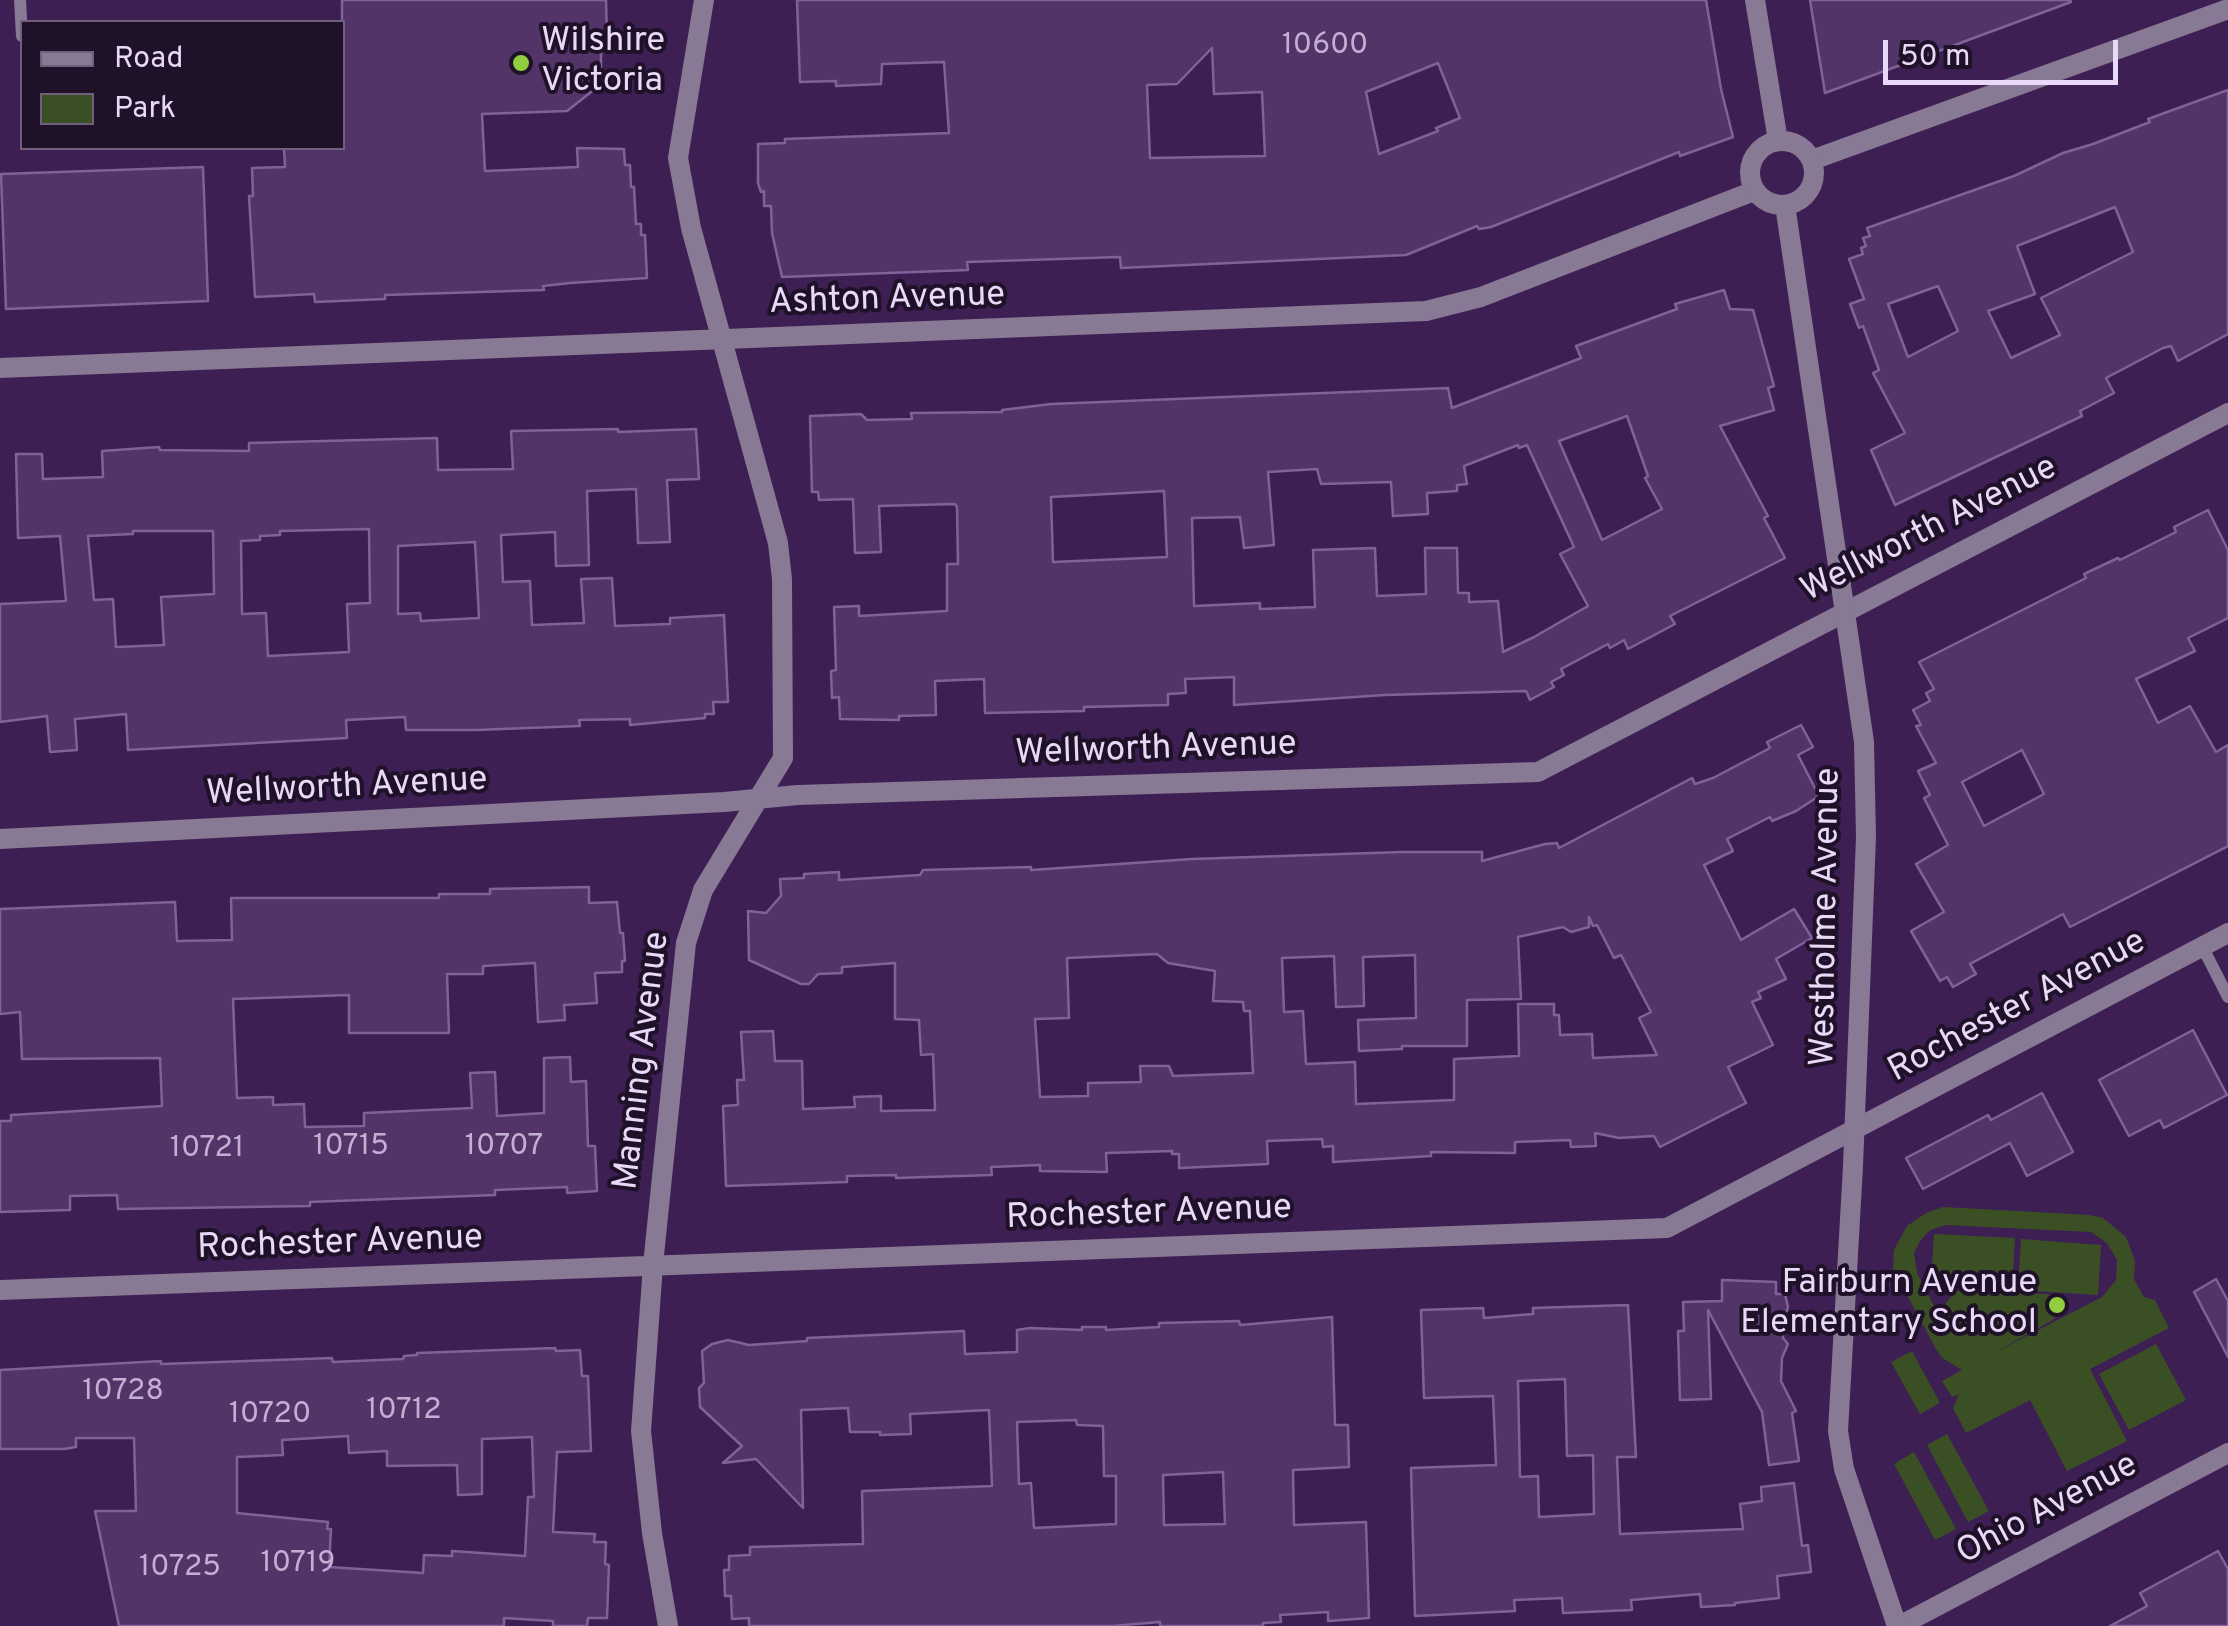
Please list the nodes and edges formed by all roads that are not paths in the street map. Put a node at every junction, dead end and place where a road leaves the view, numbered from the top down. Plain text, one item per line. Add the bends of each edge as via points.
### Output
1 (704, 0) edge
2 (1755, 0) edge
3 (2228, 9) edge
4 (1778, 141) junction
5 (1812, 160) junction
6 (1754, 191) junction
7 (1784, 205) junction
8 (722, 339) junction
9 (0, 368) edge
10 (2228, 413) edge
11 (1845, 611) junction
12 (760, 798) junction
13 (0, 839) edge
14 (2228, 933) edge
15 (2202, 946) junction
16 (2228, 997) edge
17 (1854, 1131) junction
18 (653, 1265) junction
19 (0, 1290) edge
20 (2228, 1453) edge
21 (668, 1626) edge
22 (1898, 1626) edge

1 - 8 street, Manning Avenue via 678,158
2 - 4 street
3 - 5 street
4 - 5 street via 1802,147
4 - 6 street via 1752,159
5 - 7 street via 1810,190
6 - 7 street
6 - 8 street, Ashton Avenue via 1481,297 1426,311
7 - 11 street, Westholme Avenue
8 - 9 street, Ashton Avenue
8 - 12 street, Manning Avenue via 782,578 783,758
10 - 11 street, Wellworth Avenue
11 - 12 street, Wellworth Avenue via 1538,772
11 - 17 street, Westholme Avenue via 1864,742 1866,838
12 - 13 street, Wellworth Avenue
12 - 18 street, Manning Avenue via 703,890 686,943
14 - 15 street, Rochester Avenue
15 - 16 lane
15 - 17 street, Rochester Avenue
17 - 18 street, Rochester Avenue via 1666,1228
17 - 22 street, Westholme Avenue via 1838,1431 1844,1470
18 - 19 street, Rochester Avenue
18 - 21 street, Manning Avenue via 641,1431
20 - 22 street, Ohio Avenue

